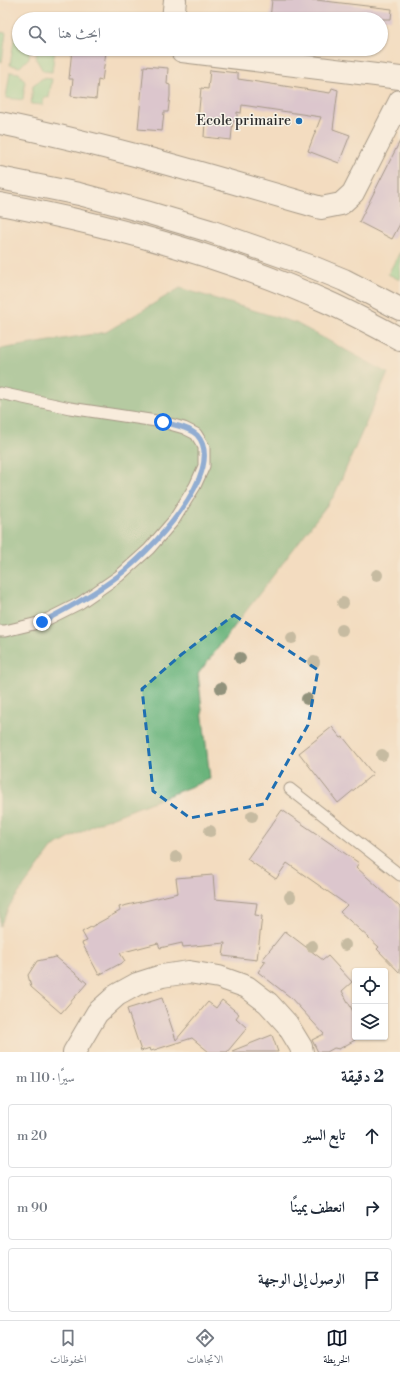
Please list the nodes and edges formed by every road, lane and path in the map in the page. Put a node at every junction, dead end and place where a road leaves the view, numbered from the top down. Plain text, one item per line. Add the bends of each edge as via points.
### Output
1 (175, 0) edge
2 (174, 12) edge
3 (222, 56) edge
4 (400, 78) edge
5 (400, 101) edge
6 (0, 123) edge
7 (0, 178) edge
8 (0, 204) edge
9 (400, 310) edge
10 (400, 339) edge
11 (0, 393) edge
12 (0, 631) edge
13 (290, 789) dead end
14 (400, 875) edge
15 (74, 1052) edge
16 (302, 1052) edge

1 - 2 street
3 - 4 street
5 - 6 street via 352,193 341,204 321,208 42,131
7 - 9 street via 79,194 210,231 344,280
8 - 10 street via 48,213 200,254 301,290
11 - 12 lane via 70,408 163,422 196,434 204,447 204,466 195,486 174,520 149,549 119,576 80,603 42,622
13 - 14 lane
15 - 16 street via 98,1013 117,995 162,976 189,972 219,977 247,988 268,1003 287,1024

